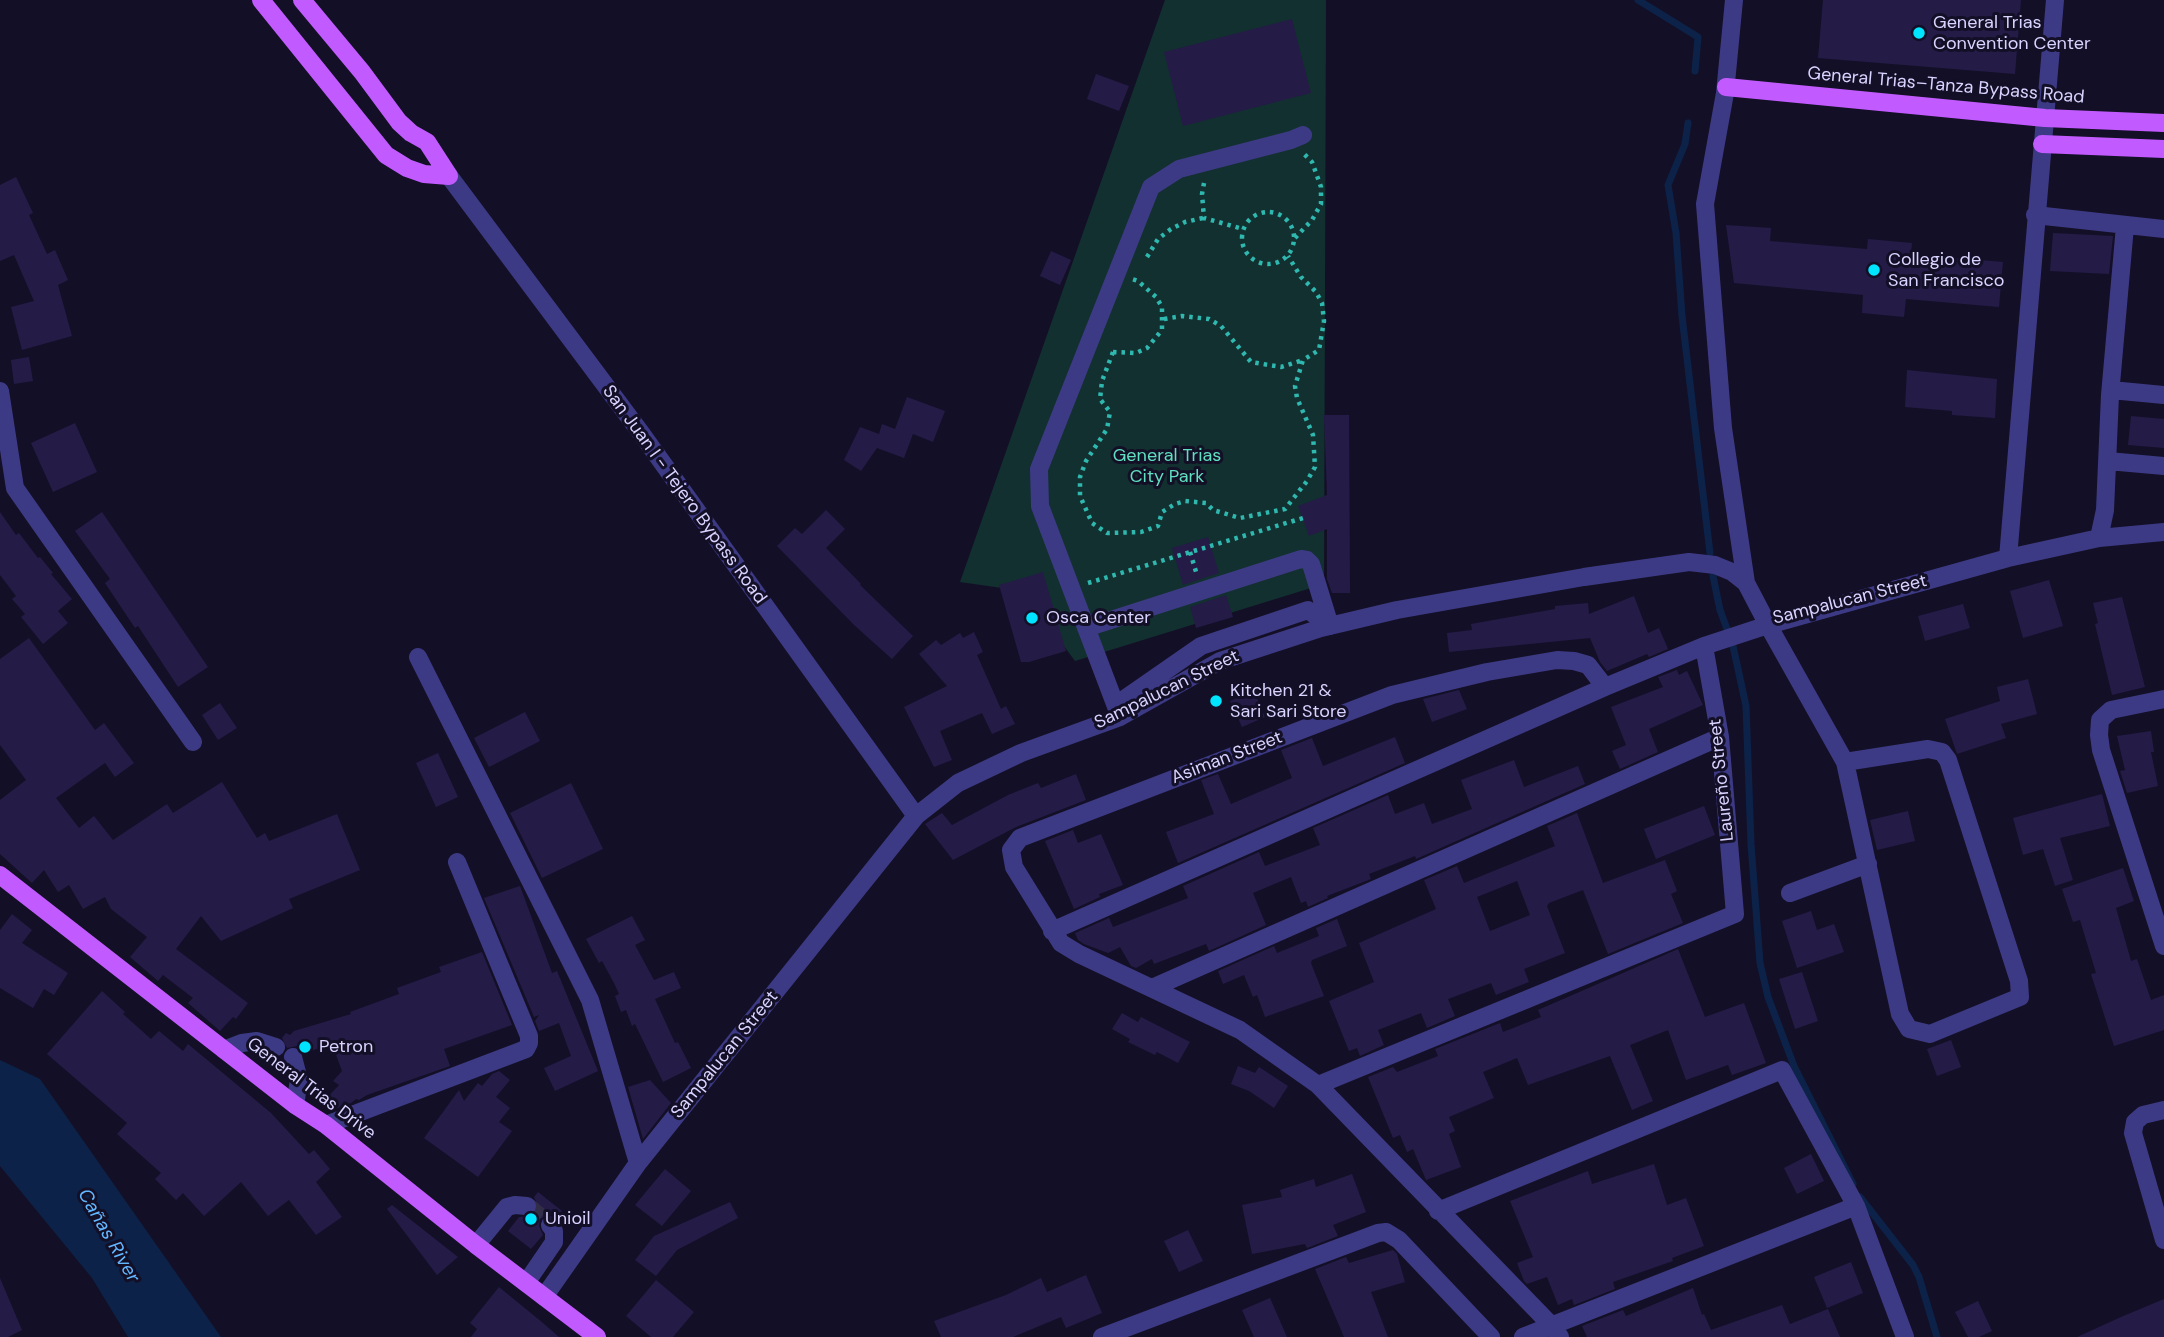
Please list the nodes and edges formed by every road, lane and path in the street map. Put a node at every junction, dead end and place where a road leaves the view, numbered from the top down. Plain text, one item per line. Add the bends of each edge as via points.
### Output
1 (261, 0) edge
2 (302, 0) edge
3 (1734, 0) edge
4 (2055, 0) edge
5 (1726, 88) junction
6 (2045, 118) junction
7 (2164, 123) edge
8 (1297, 138) joint
9 (2042, 144) junction
10 (2164, 149) edge
11 (1209, 161) junction
12 (449, 176) junction
13 (2035, 215) junction
14 (1203, 218) junction
15 (2125, 226) junction
16 (1243, 229) junction
17 (2164, 229) edge
18 (1295, 238) junction
19 (1287, 256) junction
20 (1145, 262) dead end
21 (1142, 272) dead end
22 (1115, 275) junction
23 (1138, 281) junction
24 (1164, 319) junction
25 (1089, 342) junction
26 (1113, 352) junction
27 (1303, 360) junction
28 (2111, 390) junction
29 (0, 391) edge
30 (2164, 395) edge
31 (2108, 461) junction
32 (2164, 466) edge
33 (8, 491) edge
34 (1303, 518) dead end
35 (2164, 531) edge
36 (2099, 538) junction
37 (2008, 558) junction
38 (1746, 583) junction
39 (1071, 588) junction
40 (1768, 625) junction
41 (1330, 626) junction
42 (1086, 628) junction
43 (1704, 646) junction
44 (418, 657) dead end
45 (1605, 687) junction
46 (2164, 699) edge
47 (1118, 711) junction
48 (1720, 737) junction
49 (193, 742) dead end
50 (1845, 762) junction
51 (916, 816) junction
52 (457, 862) dead end
53 (1868, 864) junction
54 (0, 875) edge
55 (1790, 892) dead end
56 (1052, 931) junction
57 (2163, 942) edge
58 (1152, 988) junction
59 (276, 1047) dead end
60 (224, 1050) junction
61 (293, 1057) dead end
62 (1318, 1085) junction
63 (295, 1105) junction
64 (2164, 1110) edge
65 (326, 1125) junction
66 (638, 1163) junction
67 (527, 1206) dead end
68 (1856, 1206) junction
69 (1438, 1211) junction
70 (2164, 1240) edge
71 (476, 1245) junction
72 (575, 1254) junction
73 (526, 1283) junction
74 (544, 1297) junction
75 (1555, 1331) edge
76 (597, 1337) edge
77 (1102, 1337) edge
78 (1491, 1337) edge
79 (1523, 1337) edge
80 (1905, 1337) edge

1 - 12 main road via 386,155 424,174
2 - 12 main road via 399,122 427,142
3 - 5 street
4 - 6 street
5 - 6 main road, General Trias–Tanza Bypass Road
5 - 38 street via 1705,204 1723,428
6 - 7 main road, General Trias–Tanza Bypass Road
6 - 9 street
8 - 11 street
8 - 18 path via 1321,187 1321,204
9 - 10 main road
9 - 13 street
11 - 14 path via 1202,194
11 - 22 street via 1179,169 1151,187
12 - 51 street, San Juan I - Tejero Bypass Road via 641,433
13 - 15 street
13 - 37 street
14 - 16 path
14 - 20 path via 1165,234
15 - 17 street
15 - 28 street
16 - 18 path via 1254,215 1271,211 1286,218
16 - 19 path via 1243,246 1254,260 1271,264
18 - 19 path
19 - 27 path via 1322,303 1319,350
21 - 23 path
22 - 23 path
22 - 25 street
23 - 24 path via 1156,297
24 - 26 path via 1162,330 1147,348 1136,353
24 - 27 path via 1209,320 1221,326 1251,362 1281,367
25 - 26 path
25 - 39 street via 1039,469 1040,506
26 - 27 path via 1100,399 1110,412 1107,429 1086,461 1080,496 1091,523 1107,533 1122,534 1157,526 1162,512 1185,501 1206,503 1213,510 1240,518 1285,509 1315,467 1313,435 1297,398
28 - 30 street
28 - 31 street
29 - 33 street
31 - 32 street
31 - 36 street
33 - 49 street
34 - 39 path
35 - 36 street, Sampalucan Street
36 - 37 street, Sampalucan Street
37 - 40 street, Sampalucan Street
38 - 40 street, Sampalucan Street
38 - 41 street, Sampalucan Street via 1715,565 1658,565
39 - 42 street
40 - 43 street
40 - 50 street
41 - 42 street via 1311,564 1301,559
41 - 47 street, Sampalucan Street via 1220,661
42 - 47 street
43 - 45 street
43 - 48 street, Laureño Street
44 - 66 street via 590,1000
45 - 56 street
45 - 56 street, Asiman Street via 1588,665 1557,660 1392,695 1020,838 1011,850 1014,867
46 - 57 street via 2111,710 2100,720 2099,735
47 - 51 street, Sampalucan Street via 958,783
48 - 58 street
48 - 62 street, Laureño Street via 1735,914
50 - 53 street
50 - 53 street via 1928,749 1942,752 1948,760 2020,996 1930,1034 1909,1029 1900,1014
51 - 66 street, Sampalucan Street
52 - 65 street via 529,1043 526,1049
53 - 55 street
54 - 60 main road, General Trias Drive
56 - 58 street via 1069,949
58 - 62 street via 1240,1030
59 - 60 street via 257,1041
60 - 63 main road, General Trias Drive
61 - 63 street via 299,1080
62 - 69 street
63 - 65 main road, General Trias Drive
64 - 70 street via 2143,1115 2135,1122 2133,1133
65 - 71 main road, General Trias Drive
66 - 72 street, Sampalucan Street
67 - 71 street via 507,1207
68 - 69 street via 1782,1070
68 - 75 street
68 - 80 street
69 - 75 street
71 - 73 main road, General Trias Drive
72 - 73 street via 552,1234
72 - 74 street, Sampalucan Street
73 - 74 main road, General Trias Drive
74 - 76 main road, General Trias Drive
75 - 79 street
77 - 78 street via 1385,1232 1399,1240

